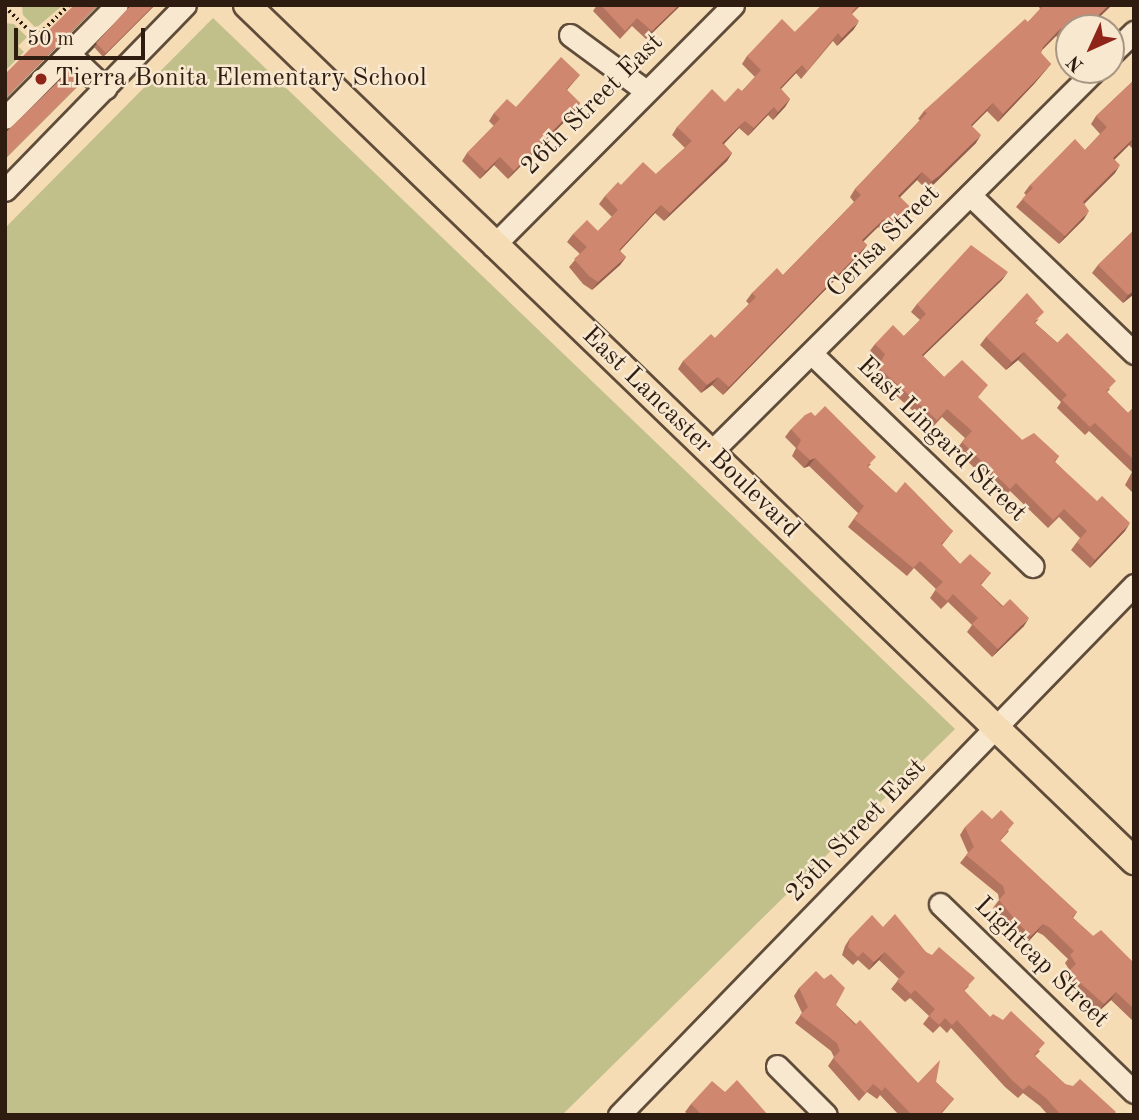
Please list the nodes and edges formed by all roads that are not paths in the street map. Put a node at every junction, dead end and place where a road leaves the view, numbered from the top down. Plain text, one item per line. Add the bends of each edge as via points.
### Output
1 (117, 5) edge
2 (185, 5) edge
3 (247, 5) edge
4 (733, 5) edge
5 (570, 35) dead end
6 (69, 54) junction
7 (1081, 84) edge
8 (105, 88) junction
9 (646, 91) junction
10 (5, 118) edge
11 (5, 190) edge
12 (970, 195) junction
13 (493, 246) junction
14 (1134, 352) edge
15 (812, 354) junction
16 (711, 452) junction
17 (1032, 566) dead end
18 (1134, 585) edge
19 (996, 727) junction
20 (1134, 861) edge
21 (940, 904) dead end
22 (777, 1066) dead end
23 (1134, 1092) edge
24 (619, 1115) edge
25 (826, 1115) edge

1 - 6 street
2 - 8 street
3 - 13 main road, East Lancaster Boulevard
4 - 9 street, 26th Street East
5 - 9 street
6 - 8 street
6 - 10 street
7 - 12 street, Cerisa Street
8 - 11 street
9 - 13 street, 26th Street East
12 - 14 street
12 - 15 street, Cerisa Street
13 - 16 main road, East Lancaster Boulevard
15 - 16 street, Cerisa Street
15 - 17 street, East Lingard Street
16 - 19 main road, East Lancaster Boulevard
18 - 19 street, 25th Street East
19 - 20 main road, East Lancaster Boulevard
19 - 24 street, 25th Street East
21 - 23 street, Lightcap Street
22 - 25 street

